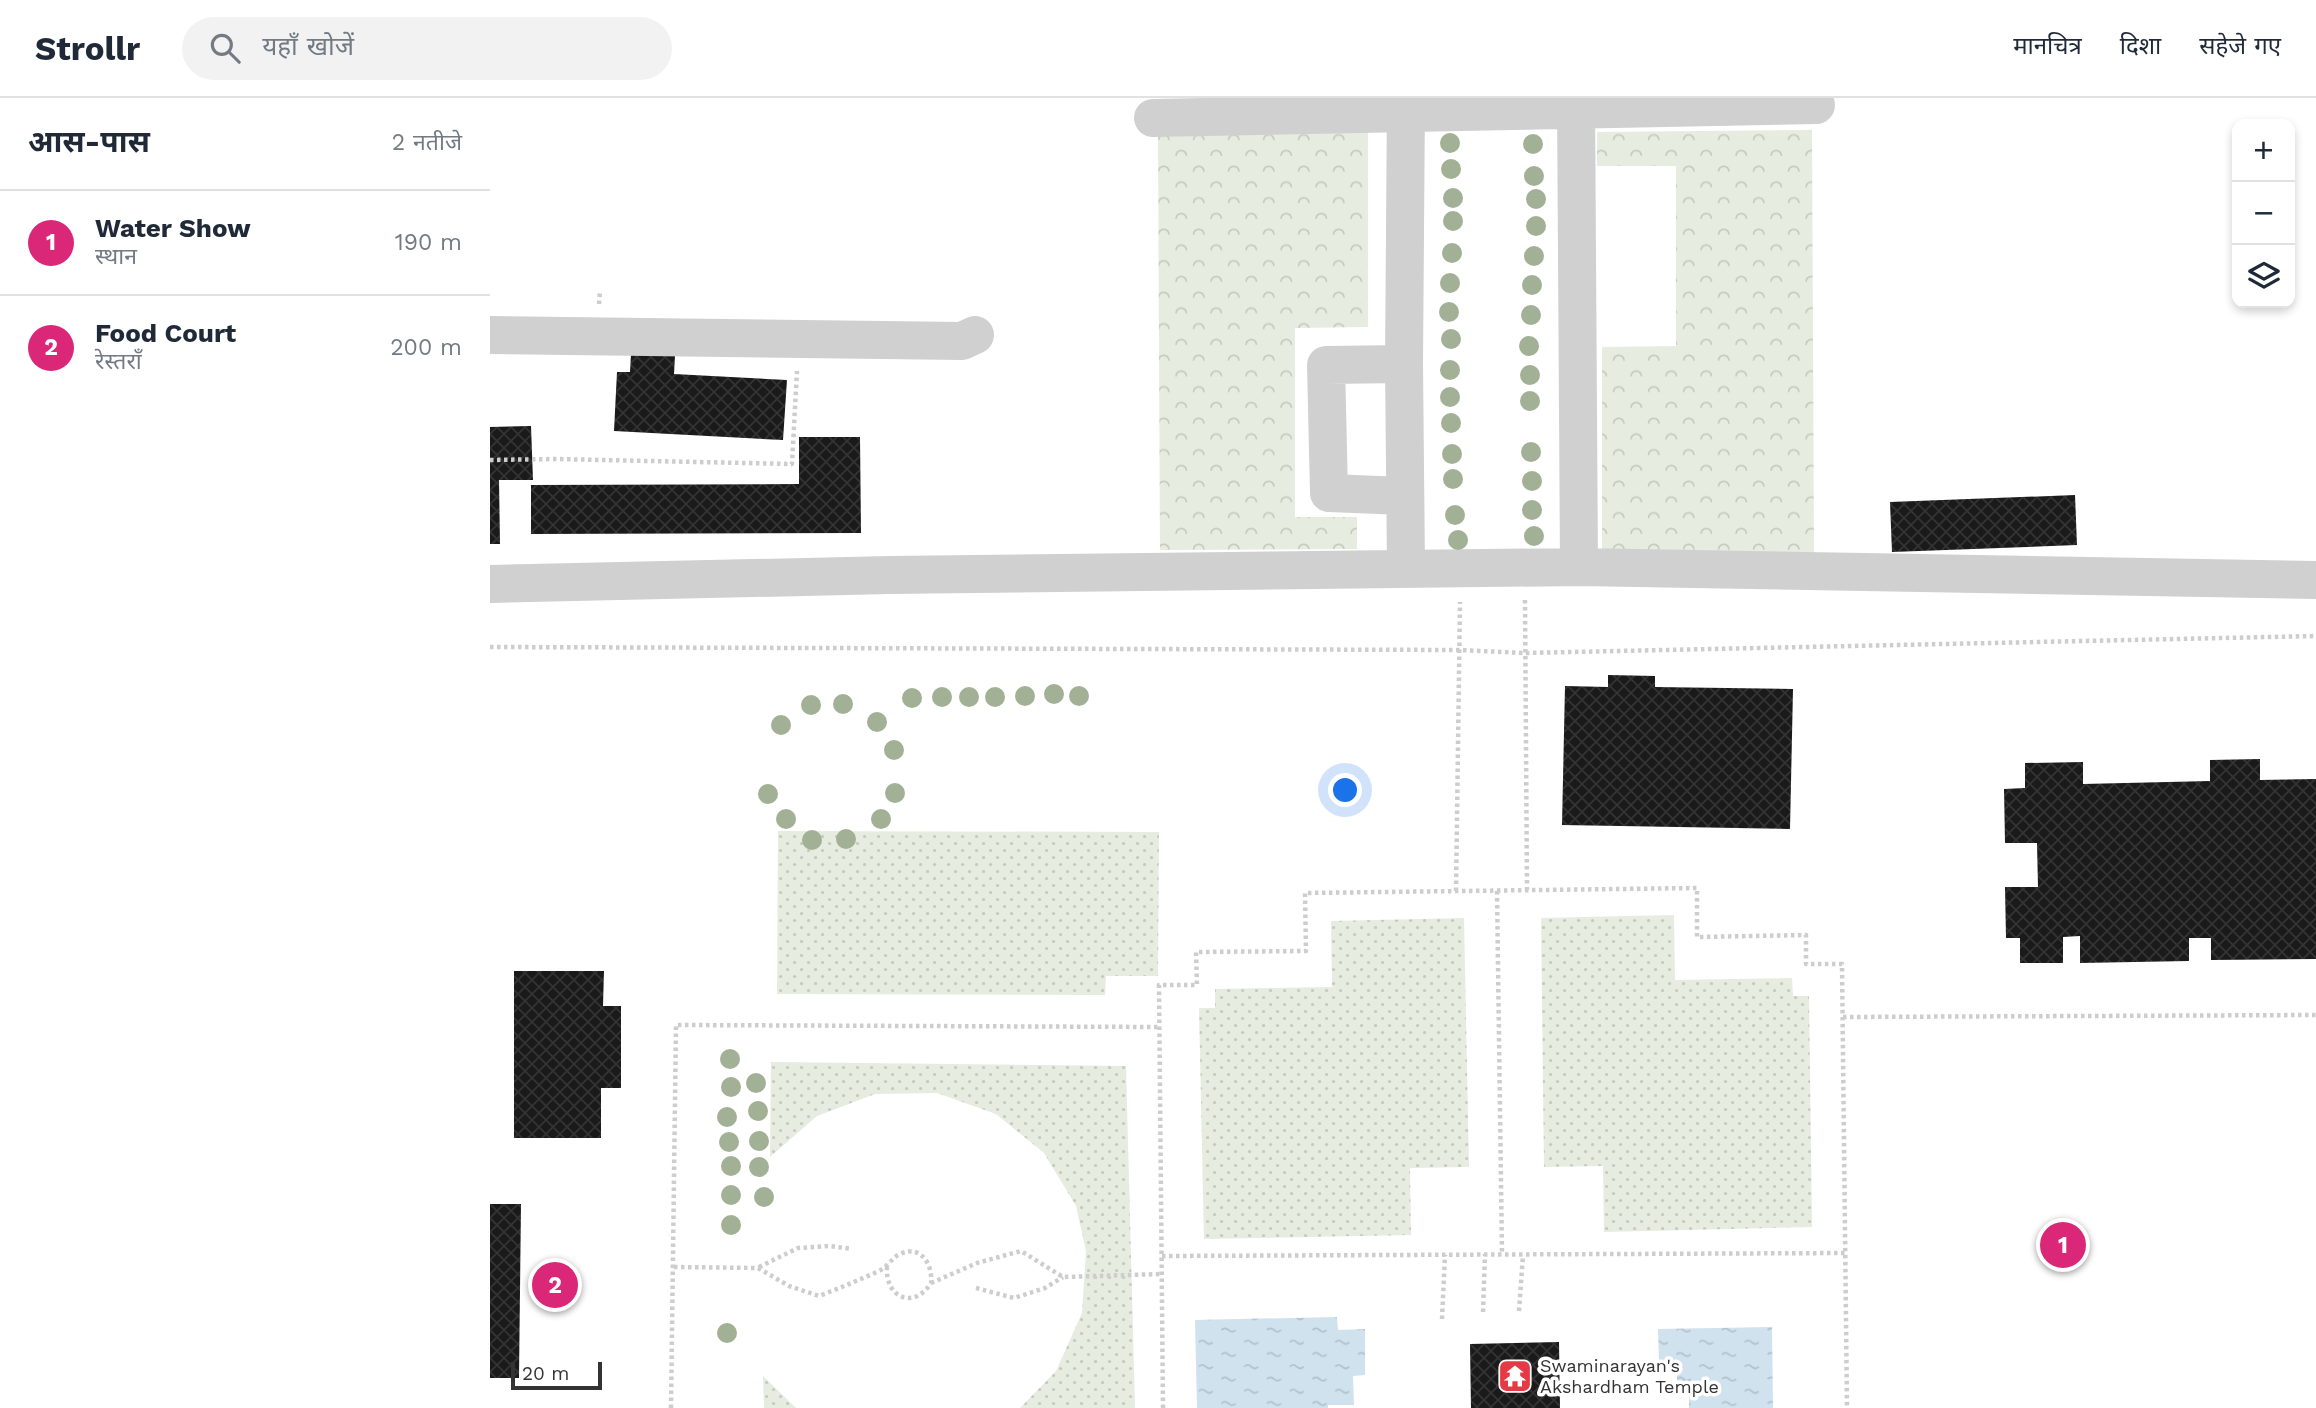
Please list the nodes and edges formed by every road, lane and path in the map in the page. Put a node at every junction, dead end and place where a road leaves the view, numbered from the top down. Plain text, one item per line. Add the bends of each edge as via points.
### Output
1 (1576, 103) edge
2 (1816, 104) dead end
3 (1406, 105) edge
4 (1153, 118) dead end
5 (600, 291) dead end
6 (490, 335) edge
7 (975, 335) dead end
8 (598, 336) junction
9 (798, 360) dead end
10 (1404, 363) junction
11 (490, 460) edge
12 (1405, 496) junction
13 (1525, 567) junction
14 (1579, 567) junction
15 (1406, 568) junction
16 (1460, 568) junction
17 (2316, 580) edge
18 (503, 584) edge
19 (2316, 636) edge
20 (490, 647) edge
21 (1459, 650) junction
22 (1525, 653) junction
23 (1527, 890) junction
24 (1456, 891) junction
25 (1497, 891) junction
26 (2316, 1015) edge
27 (1843, 1017) junction
28 (1159, 1027) junction
29 (852, 1249) dead end
30 (1845, 1253) junction
31 (1485, 1254) junction
32 (1444, 1255) junction
33 (1502, 1255) junction
34 (1523, 1255) junction
35 (1162, 1256) junction
36 (674, 1267) junction
37 (887, 1267) junction
38 (758, 1268) junction
39 (1162, 1274) junction
40 (1063, 1277) junction
41 (931, 1283) junction
42 (976, 1288) dead end
43 (1519, 1311) dead end
44 (1483, 1312) dead end
45 (1443, 1319) dead end
46 (671, 1408) edge
47 (1163, 1408) edge
48 (1847, 1408) edge

1 - 2 street
1 - 3 street
1 - 14 street
3 - 4 street
3 - 10 street
5 - 8 path
6 - 8 street
7 - 8 street via 962,341
9 - 11 path via 792,464
10 - 12 street
10 - 12 street via 1326,365 1329,493
12 - 15 street
13 - 14 street
13 - 16 street
13 - 22 path
14 - 17 street
15 - 16 street
15 - 18 street
16 - 21 path
19 - 22 path
20 - 21 path
21 - 22 path
21 - 24 path
22 - 23 path
23 - 25 path
23 - 27 path via 1697,888 1697,937 1806,935 1806,964 1842,964
24 - 25 path
24 - 28 path via 1305,893 1306,951 1196,952 1196,985 1158,985
25 - 33 path
26 - 27 path
27 - 30 path
28 - 35 path
28 - 36 path via 676,1024
29 - 38 path via 798,1248
30 - 34 path
30 - 48 path
31 - 32 path
31 - 33 path
31 - 44 path
32 - 35 path
32 - 45 path
33 - 34 path
34 - 43 path
35 - 39 path
36 - 38 path
36 - 46 path
37 - 38 path via 819,1296
37 - 41 path via 889,1287 901,1297 921,1295
37 - 41 path via 897,1255 913,1252 930,1264
39 - 40 path
39 - 47 path
40 - 41 path via 1021,1251
40 - 42 path via 1014,1298

